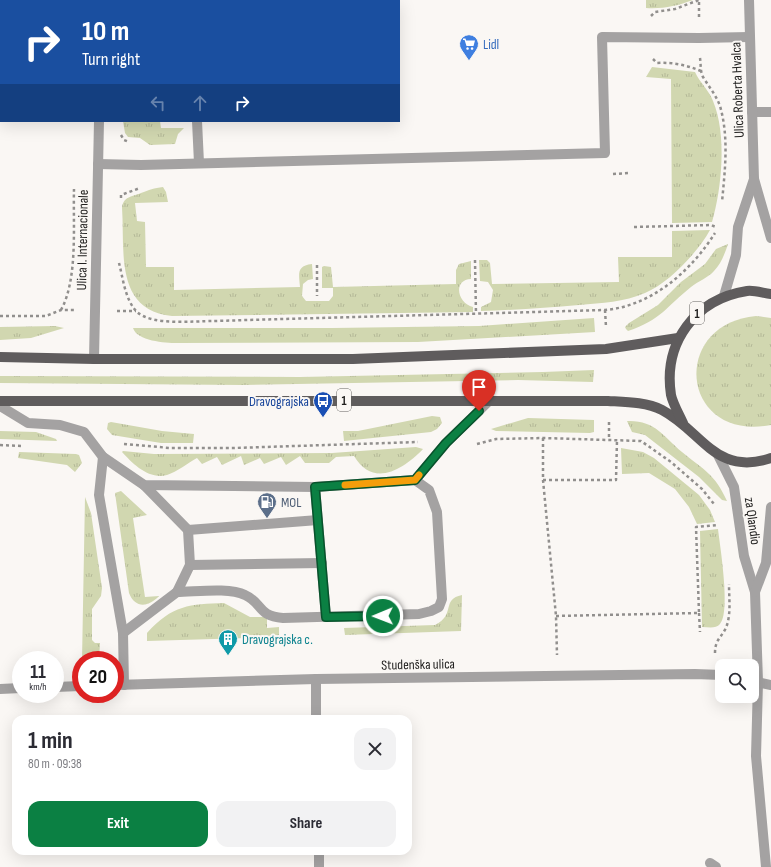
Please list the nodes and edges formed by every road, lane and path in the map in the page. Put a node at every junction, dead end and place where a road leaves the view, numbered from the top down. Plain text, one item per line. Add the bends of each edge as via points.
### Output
1 (699, 0) edge
2 (749, 0) edge
3 (698, 4) dead end
4 (749, 37) junction
5 (701, 71) dead end
6 (752, 112) junction
7 (771, 112) edge
8 (99, 122) edge
9 (197, 122) edge
10 (120, 133) dead end
11 (133, 144) dead end
12 (199, 163) junction
13 (98, 164) junction
14 (754, 179) junction
15 (74, 183) dead end
16 (142, 187) dead end
17 (120, 202) dead end
18 (721, 207) dead end
19 (720, 222) dead end
20 (634, 227) dead end
21 (719, 228) junction
22 (771, 238) edge
23 (118, 258) dead end
24 (475, 260) dead end
25 (317, 265) dead end
26 (771, 294) edge
27 (318, 296) dead end
28 (724, 296) junction
29 (606, 310) junction
30 (476, 314) junction
31 (0, 316) edge
32 (678, 338) junction
33 (606, 349) junction
34 (0, 357) edge
35 (94, 360) junction
36 (490, 400) junction
37 (0, 401) edge
38 (608, 401) junction
39 (0, 406) edge
40 (683, 423) junction
41 (543, 438) junction
42 (609, 440) junction
43 (617, 440) junction
44 (117, 442) dead end
45 (420, 442) dead end
46 (473, 444) dead end
47 (718, 455) junction
48 (103, 457) junction
49 (771, 458) edge
50 (415, 480) junction
51 (543, 480) junction
52 (144, 485) junction
53 (315, 487) junction
54 (771, 506) edge
55 (717, 510) dead end
56 (318, 520) junction
57 (723, 525) dead end
58 (188, 530) junction
59 (322, 563) junction
60 (190, 565) junction
61 (729, 583) dead end
62 (177, 592) junction
63 (755, 592) junction
64 (699, 613) junction
65 (556, 616) junction
66 (326, 617) junction
67 (700, 632) dead end
68 (123, 633) junction
69 (122, 651) edge
70 (715, 651) dead end
71 (755, 659) edge
72 (715, 673) edge
73 (557, 676) junction
74 (316, 679) junction
75 (759, 683) edge
76 (124, 685) edge
77 (771, 685) edge
78 (12, 688) edge
79 (0, 689) edge
80 (755, 703) edge
81 (316, 715) edge
82 (319, 855) edge
83 (319, 867) edge
84 (766, 867) edge

1 - 3 path
2 - 4 street, Ulica Roberta Hvalca
4 - 6 street, Ulica Roberta Hvalca
4 - 12 street via 602,37 605,153
5 - 18 path via 719,104 724,123 725,155
6 - 7 street
6 - 14 street, Ulica Roberta Hvalca
8 - 13 street, Ulica I. Internacionale
9 - 12 street
10 - 11 path via 124,140
12 - 13 street
13 - 35 street, Ulica I. Internacionale
14 - 22 street
14 - 28 street via 738,227 736,255
15 - 31 path via 71,283 61,310 46,316
16 - 17 path via 121,196
19 - 21 path
20 - 21 path via 711,225
21 - 29 path via 704,250 672,282 638,302 620,309
23 - 30 path via 126,292 132,304 137,311 152,320 213,321
24 - 30 path
25 - 27 path
26 - 28 main road, 1 via 748,291
28 - 32 main road, 1 via 695,315
29 - 30 path
29 - 33 path
32 - 33 main road, 1
32 - 40 main road via 669,367 671,396
33 - 35 main road, 1 via 353,359
34 - 35 main road, 1
36 - 37 main road, 1
36 - 38 main road, 1
36 - 50 street via 446,443
38 - 40 main road, 1 via 653,406
38 - 42 path
39 - 48 street via 28,423 60,425 84,432
40 - 47 main road, 1 via 703,444
41 - 42 path
41 - 46 path via 496,439
41 - 51 path
42 - 43 path
43 - 51 path via 616,480
43 - 55 path via 641,441 671,462 702,489
44 - 45 path via 137,446 191,448
47 - 49 main road, 1 via 744,462
47 - 63 street, za Qlandio via 734,487 744,556
48 - 52 street
48 - 68 street via 99,495
50 - 53 street
50 - 66 street via 429,490 437,512 442,599 439,607 419,614
51 - 65 path
52 - 53 street
52 - 58 street
53 - 56 street
54 - 63 street, za Qlandio via 766,563
56 - 58 street
56 - 59 street
57 - 64 path via 696,526
58 - 60 street
59 - 60 street
59 - 66 street
60 - 62 street
61 - 70 path via 730,612 727,627 715,644
62 - 66 street via 236,592 246,595 264,613 273,617
62 - 68 street
63 - 71 street, za Qlandio
64 - 65 path
64 - 67 path
65 - 73 path
68 - 69 street
72 - 73 street, Studenška ulica
73 - 74 street, Studenška ulica
74 - 76 street, Studenška ulica
74 - 81 street
75 - 77 street
78 - 79 street
80 - 84 street, za Qlandio via 756,756
82 - 83 street

